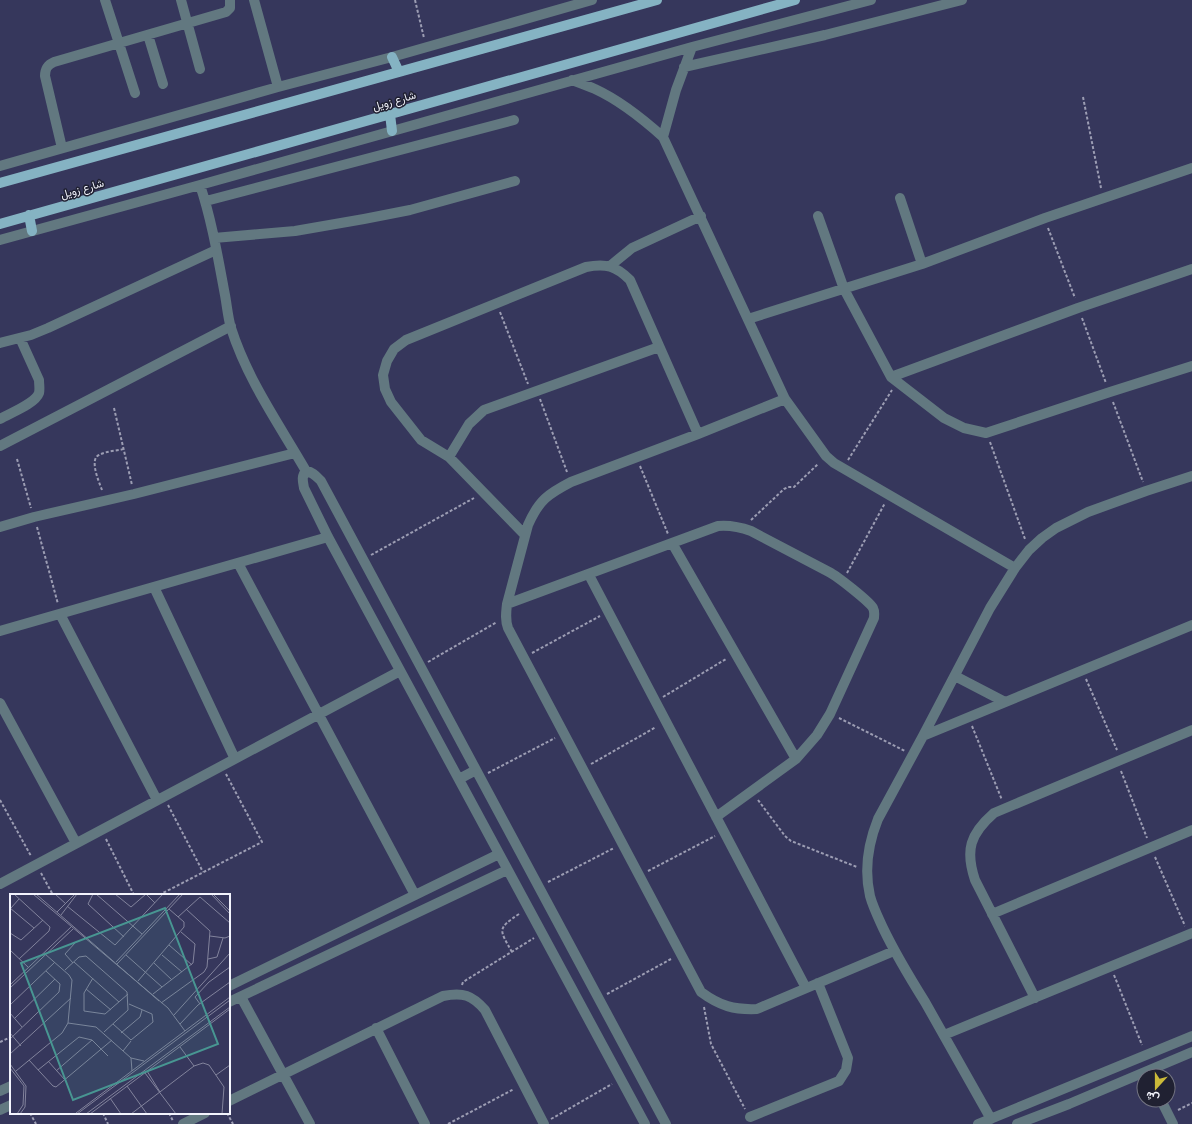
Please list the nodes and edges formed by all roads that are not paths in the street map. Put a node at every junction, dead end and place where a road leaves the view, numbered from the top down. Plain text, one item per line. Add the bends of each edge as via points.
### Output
1 (105, 0) edge
2 (181, 0) edge
3 (230, 0) edge
4 (254, 0) edge
5 (592, 0) edge
6 (656, 0) edge
7 (794, 0) edge
8 (871, 0) edge
9 (962, 0) edge
10 (578, 2) edge
11 (187, 23) junction
12 (148, 35) junction
13 (119, 44) junction
14 (692, 47) junction
15 (392, 57) junction
16 (684, 67) junction
17 (200, 69) dead end
18 (399, 72) junction
19 (572, 80) junction
20 (163, 84) dead end
21 (278, 87) junction
22 (135, 93) dead end
23 (390, 114) junction
24 (514, 120) dead end
25 (392, 131) junction
26 (664, 137) junction
27 (62, 148) junction
28 (0, 166) edge
29 (1192, 168) edge
30 (515, 181) dead end
31 (0, 183) edge
32 (200, 185) junction
33 (900, 198) dead end
34 (206, 200) junction
35 (28, 216) junction
36 (700, 216) junction
37 (818, 216) dead end
38 (0, 224) edge
39 (32, 231) junction
40 (214, 238) junction
41 (0, 240) edge
42 (216, 250) junction
43 (922, 264) junction
44 (610, 266) junction
45 (1192, 269) edge
46 (844, 289) junction
47 (748, 319) junction
48 (231, 326) junction
49 (20, 338) junction
50 (0, 343) edge
51 (659, 347) junction
52 (1192, 366) edge
53 (894, 379) junction
54 (786, 399) junction
55 (0, 419) edge
56 (698, 434) junction
57 (0, 446) edge
58 (296, 453) junction
59 (449, 457) junction
60 (306, 471) junction
61 (1192, 476) edge
62 (0, 526) edge
63 (525, 535) junction
64 (328, 537) junction
65 (672, 543) junction
66 (238, 563) junction
67 (1015, 568) junction
68 (589, 574) junction
69 (154, 587) junction
70 (507, 604) junction
71 (60, 614) junction
72 (1192, 625) edge
73 (0, 631) edge
74 (400, 671) junction
75 (955, 676) junction
76 (1005, 702) junction
77 (0, 703) edge
78 (319, 714) junction
79 (1192, 730) edge
80 (923, 736) junction
81 (234, 759) junction
82 (796, 759) junction
83 (478, 773) junction
84 (459, 780) junction
85 (160, 799) junction
86 (716, 817) junction
87 (1192, 830) edge
88 (76, 844) junction
89 (499, 854) junction
90 (507, 870) junction
91 (0, 884) edge
92 (414, 895) junction
93 (992, 914) junction
94 (1190, 934) edge
95 (564, 936) junction
96 (548, 945) junction
97 (894, 951) junction
98 (818, 983) junction
99 (230, 986) edge
100 (806, 988) junction
101 (241, 997) junction
102 (1035, 998) junction
103 (230, 1002) edge
104 (376, 1028) junction
105 (944, 1035) junction
106 (1192, 1036) edge
107 (1192, 1052) edge
108 (1158, 1068) edge
109 (283, 1075) junction
110 (1136, 1078) edge
111 (10, 1086) edge
112 (1063, 1090) junction
113 (0, 1091) edge
114 (230, 1102) edge
115 (1069, 1104) junction
116 (10, 1105) edge
117 (1165, 1108) edge
118 (0, 1110) edge
119 (204, 1114) edge
120 (750, 1117) road end
121 (991, 1119) junction
122 (1170, 1119) edge
123 (183, 1124) edge
124 (310, 1124) edge
125 (425, 1124) edge
126 (544, 1124) edge
127 (645, 1124) edge
128 (666, 1124) edge
129 (978, 1124) edge
130 (1017, 1124) edge

1 - 13 street
2 - 11 street
3 - 11 street via 230,8 226,12
4 - 21 street
5 - 10 street
6 - 18 main road
7 - 23 main road, شارع زويل
8 - 14 street
9 - 16 street
10 - 15 street
11 - 12 street
11 - 17 street
12 - 13 street
12 - 20 street
13 - 22 street
13 - 27 street via 54,62 46,67 45,76
14 - 16 street
14 - 19 street
15 - 18 main road
15 - 21 street
16 - 26 street
18 - 31 main road
19 - 25 street
19 - 26 street via 596,89 620,103
21 - 27 street
23 - 25 main road
23 - 35 main road, شارع زويل
24 - 34 street
25 - 32 street
26 - 36 street
27 - 28 street
29 - 43 street via 1045,218
30 - 40 street via 410,210 364,219 295,231
32 - 34 street
32 - 39 street
33 - 43 street
34 - 40 street
35 - 38 main road, شارع زويل
35 - 39 main road
36 - 44 street via 632,248
36 - 47 street
37 - 46 street
39 - 41 street
40 - 42 street
42 - 48 street
42 - 49 street via 48,328
43 - 46 street
44 - 51 street via 621,271 630,280
44 - 59 street via 598,264 586,267 406,340 394,349 383,375 385,389 391,402 421,440
45 - 53 street via 1078,308
46 - 47 street
46 - 53 street
47 - 54 street
48 - 57 street
48 - 58 street via 245,365 259,393
49 - 50 street
49 - 55 street via 39,380 39,394 35,400
51 - 56 street
51 - 59 street via 484,410 469,424
52 - 53 street via 986,433 964,428 949,421
54 - 56 street
54 - 67 street via 826,456 834,463
56 - 63 street via 571,482 553,492 538,506
58 - 60 street
58 - 62 street
59 - 63 street
60 - 64 street via 302,480 304,488
60 - 83 street via 321,481
61 - 67 street via 1071,520 1042,538
63 - 70 street
64 - 66 street
64 - 74 street
65 - 68 street
65 - 82 street
65 - 82 street via 718,526 743,528 829,572 873,608 874,618 830,714 818,735
66 - 69 street
66 - 78 street
67 - 75 street via 990,608
68 - 70 street
68 - 86 street
69 - 71 street
69 - 81 street
70 - 100 street via 508,628 701,992 722,1005 745,1010 757,1009
71 - 73 street
71 - 85 street
72 - 76 street
74 - 78 street
74 - 84 street
75 - 76 street
75 - 80 street
76 - 80 street
77 - 88 street
78 - 81 street
78 - 92 street
79 - 93 street via 994,813 982,823 974,836 970,866
80 - 97 street via 878,819 870,844 867,871 869,890 874,909
81 - 85 street
82 - 86 street
83 - 84 street
83 - 95 street
84 - 89 street
85 - 88 street
86 - 100 street
87 - 93 street
88 - 91 street
89 - 90 street
89 - 92 street
90 - 96 street
90 - 101 street
92 - 99 street
93 - 102 street
94 - 102 street
95 - 96 street
95 - 128 street
96 - 127 street
97 - 98 street
97 - 105 street
98 - 100 street
98 - 120 street via 848,1058 846,1070 839,1080
101 - 103 street
101 - 109 street
102 - 105 street
104 - 109 street
104 - 125 street
104 - 126 street via 443,996 455,993 477,1001 485,1010
105 - 121 street
106 - 112 street
107 - 108 street
109 - 114 street
109 - 124 street
110 - 115 street
111 - 113 street
112 - 115 street
112 - 121 street
115 - 130 street
116 - 118 street
117 - 122 street
119 - 123 street
121 - 129 street

